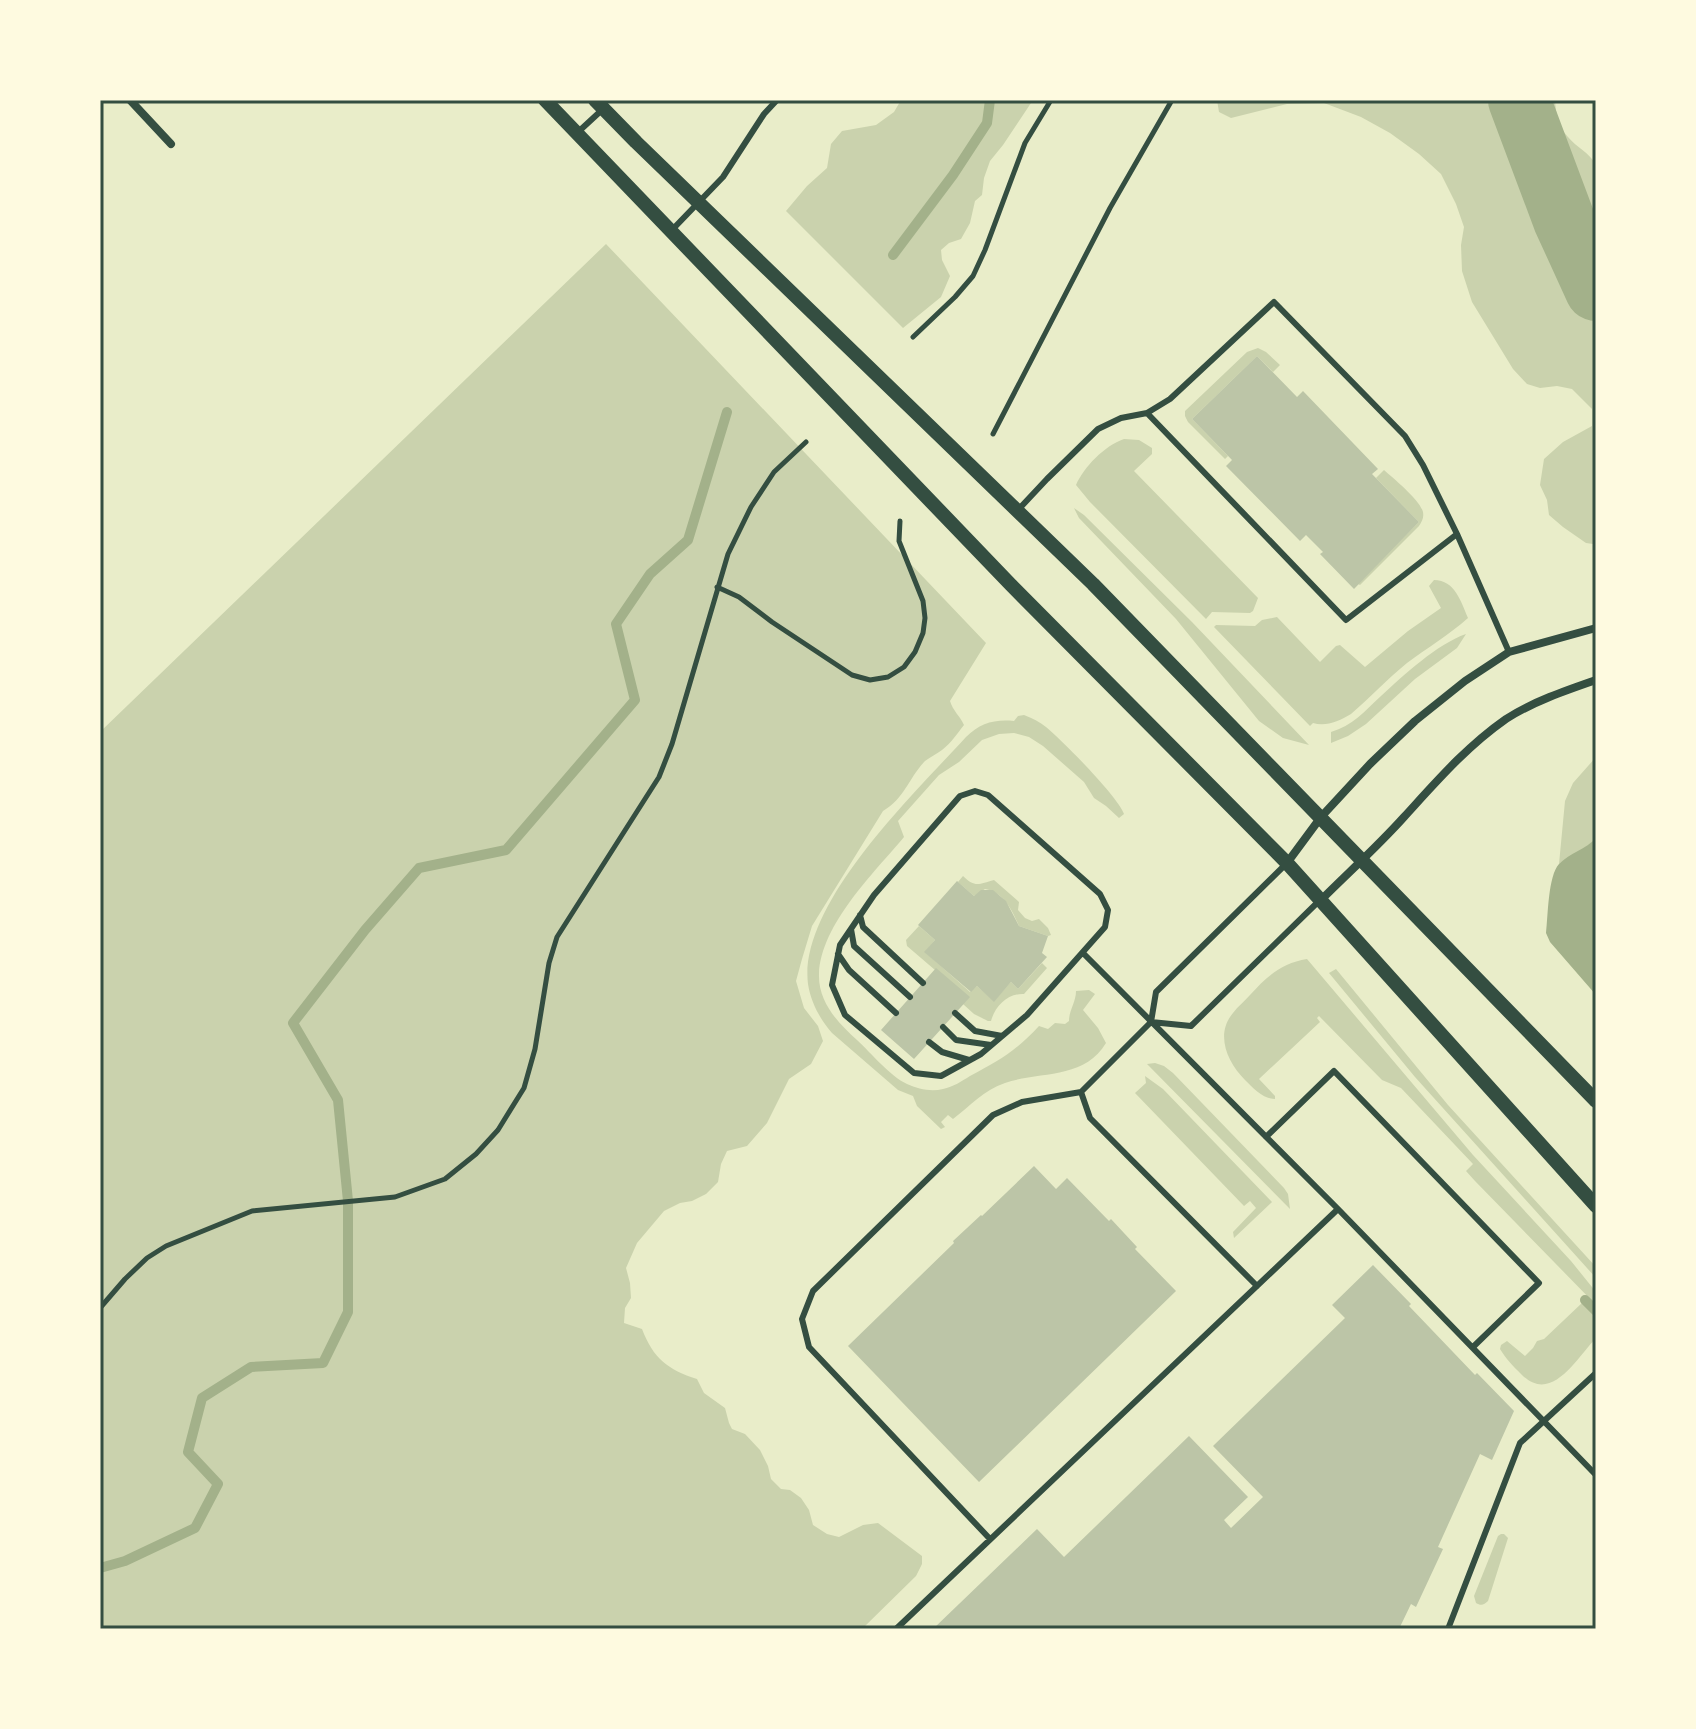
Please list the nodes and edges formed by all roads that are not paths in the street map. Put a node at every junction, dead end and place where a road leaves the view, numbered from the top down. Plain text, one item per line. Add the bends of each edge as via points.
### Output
1 (130, 100) edge
2 (545, 100) edge
3 (777, 100) edge
4 (599, 104) edge
5 (577, 133) junction
6 (171, 144) dead end
7 (699, 203) junction
8 (671, 231) junction
9 (1147, 413) junction
10 (1017, 511) junction
11 (1457, 534) junction
12 (1596, 628) edge
13 (1509, 652) junction
14 (1596, 680) edge
15 (1321, 817) junction
16 (1362, 859) junction
17 (1287, 863) junction
18 (1321, 900) junction
19 (860, 915) junction
20 (851, 929) junction
21 (1083, 953) junction
22 (838, 954) junction
23 (923, 983) dead end
24 (910, 997) dead end
25 (896, 1013) dead end
26 (955, 1013) dead end
27 (1151, 1022) junction
28 (943, 1027) dead end
29 (1002, 1036) junction
30 (929, 1042) dead end
31 (991, 1045) junction
32 (970, 1060) junction
33 (1081, 1092) junction
34 (1596, 1101) edge
35 (1266, 1137) junction
36 (1596, 1206) edge
37 (1338, 1209) junction
38 (1257, 1286) junction
39 (1473, 1347) junction
40 (1596, 1373) edge
41 (1544, 1421) junction
42 (1596, 1475) edge
43 (990, 1539) junction
44 (896, 1629) edge
45 (1448, 1629) edge

1 - 6 street
2 - 5 street
3 - 7 lane
4 - 5 lane
4 - 7 street
5 - 8 street
7 - 8 lane
7 - 10 street
8 - 17 street
9 - 10 lane via 1098,429
9 - 11 lane via 1346,620
9 - 11 lane via 1170,399 1274,302 1405,436
10 - 15 street
11 - 13 lane
12 - 13 street
13 - 15 street via 1415,721
14 - 16 street via 1509,717 1476,742
15 - 16 street
15 - 17 street
16 - 18 street
16 - 34 street
17 - 18 street
17 - 27 lane via 1156,992
18 - 27 lane via 1191,1026
18 - 36 street
19 - 20 lane
19 - 21 lane via 960,796 975,791 988,795 1100,894 1108,910 1105,927
19 - 23 lane via 863,927
20 - 22 lane
20 - 24 lane via 854,946
21 - 27 lane
21 - 29 lane
22 - 25 lane
22 - 32 lane via 832,985 845,1015 914,1073 941,1076
26 - 29 lane via 975,1031
27 - 33 lane
27 - 35 lane
28 - 31 lane via 956,1040
29 - 31 lane
30 - 32 lane
31 - 32 lane
33 - 38 lane via 1090,1118
33 - 43 lane via 1022,1102 993,1115 813,1291 802,1319 809,1347
35 - 37 lane
35 - 39 lane via 1334,1071 1539,1283
37 - 38 lane
37 - 39 lane
38 - 43 lane
39 - 41 lane
40 - 41 lane
41 - 42 lane
41 - 45 lane via 1520,1443
43 - 44 lane

